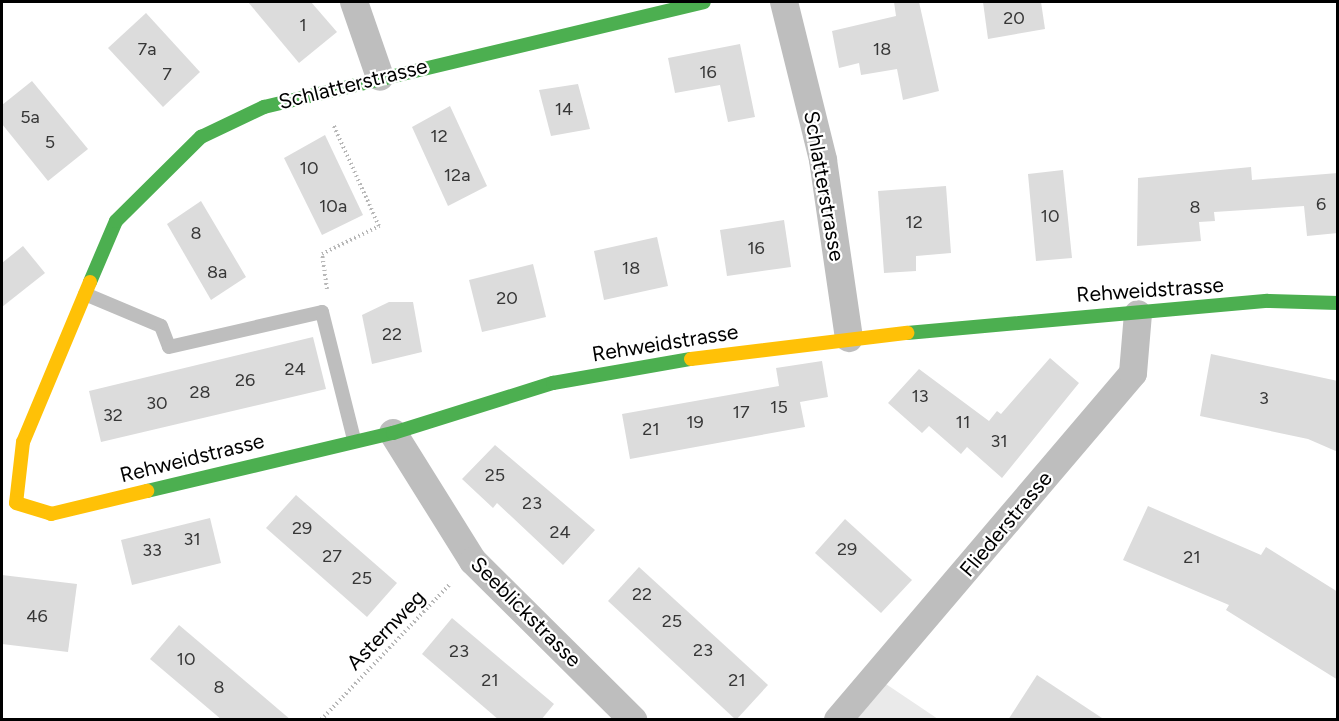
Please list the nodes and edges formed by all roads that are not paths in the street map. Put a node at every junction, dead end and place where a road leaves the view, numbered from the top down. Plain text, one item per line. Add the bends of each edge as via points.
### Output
1 (354, 2) edge
2 (704, 2) edge
3 (784, 2) edge
4 (380, 77) junction
5 (83, 293) junction
6 (1338, 303) edge
7 (1138, 314) junction
8 (849, 338) junction
9 (393, 433) junction
10 (354, 439) junction
11 (9, 508) edge
12 (633, 720) edge
13 (838, 720) edge

1 - 4 street
2 - 4 street, Schlatterstrasse
3 - 8 street, Schlatterstrasse via 823,160
4 - 5 street, Schlatterstrasse via 264,107 201,137 116,221
5 - 10 lane via 160,326 170,347 322,312
5 - 11 street, Schlatterstrasse via 23,442
6 - 7 street, Rehweidstrasse via 1268,301
7 - 8 street, Rehweidstrasse
7 - 13 street, Fliederstrasse via 1133,373
8 - 9 street, Rehweidstrasse via 553,382
9 - 10 street, Rehweidstrasse
9 - 12 street, Seeblickstrasse via 473,561
10 - 11 street, Rehweidstrasse via 51,514

